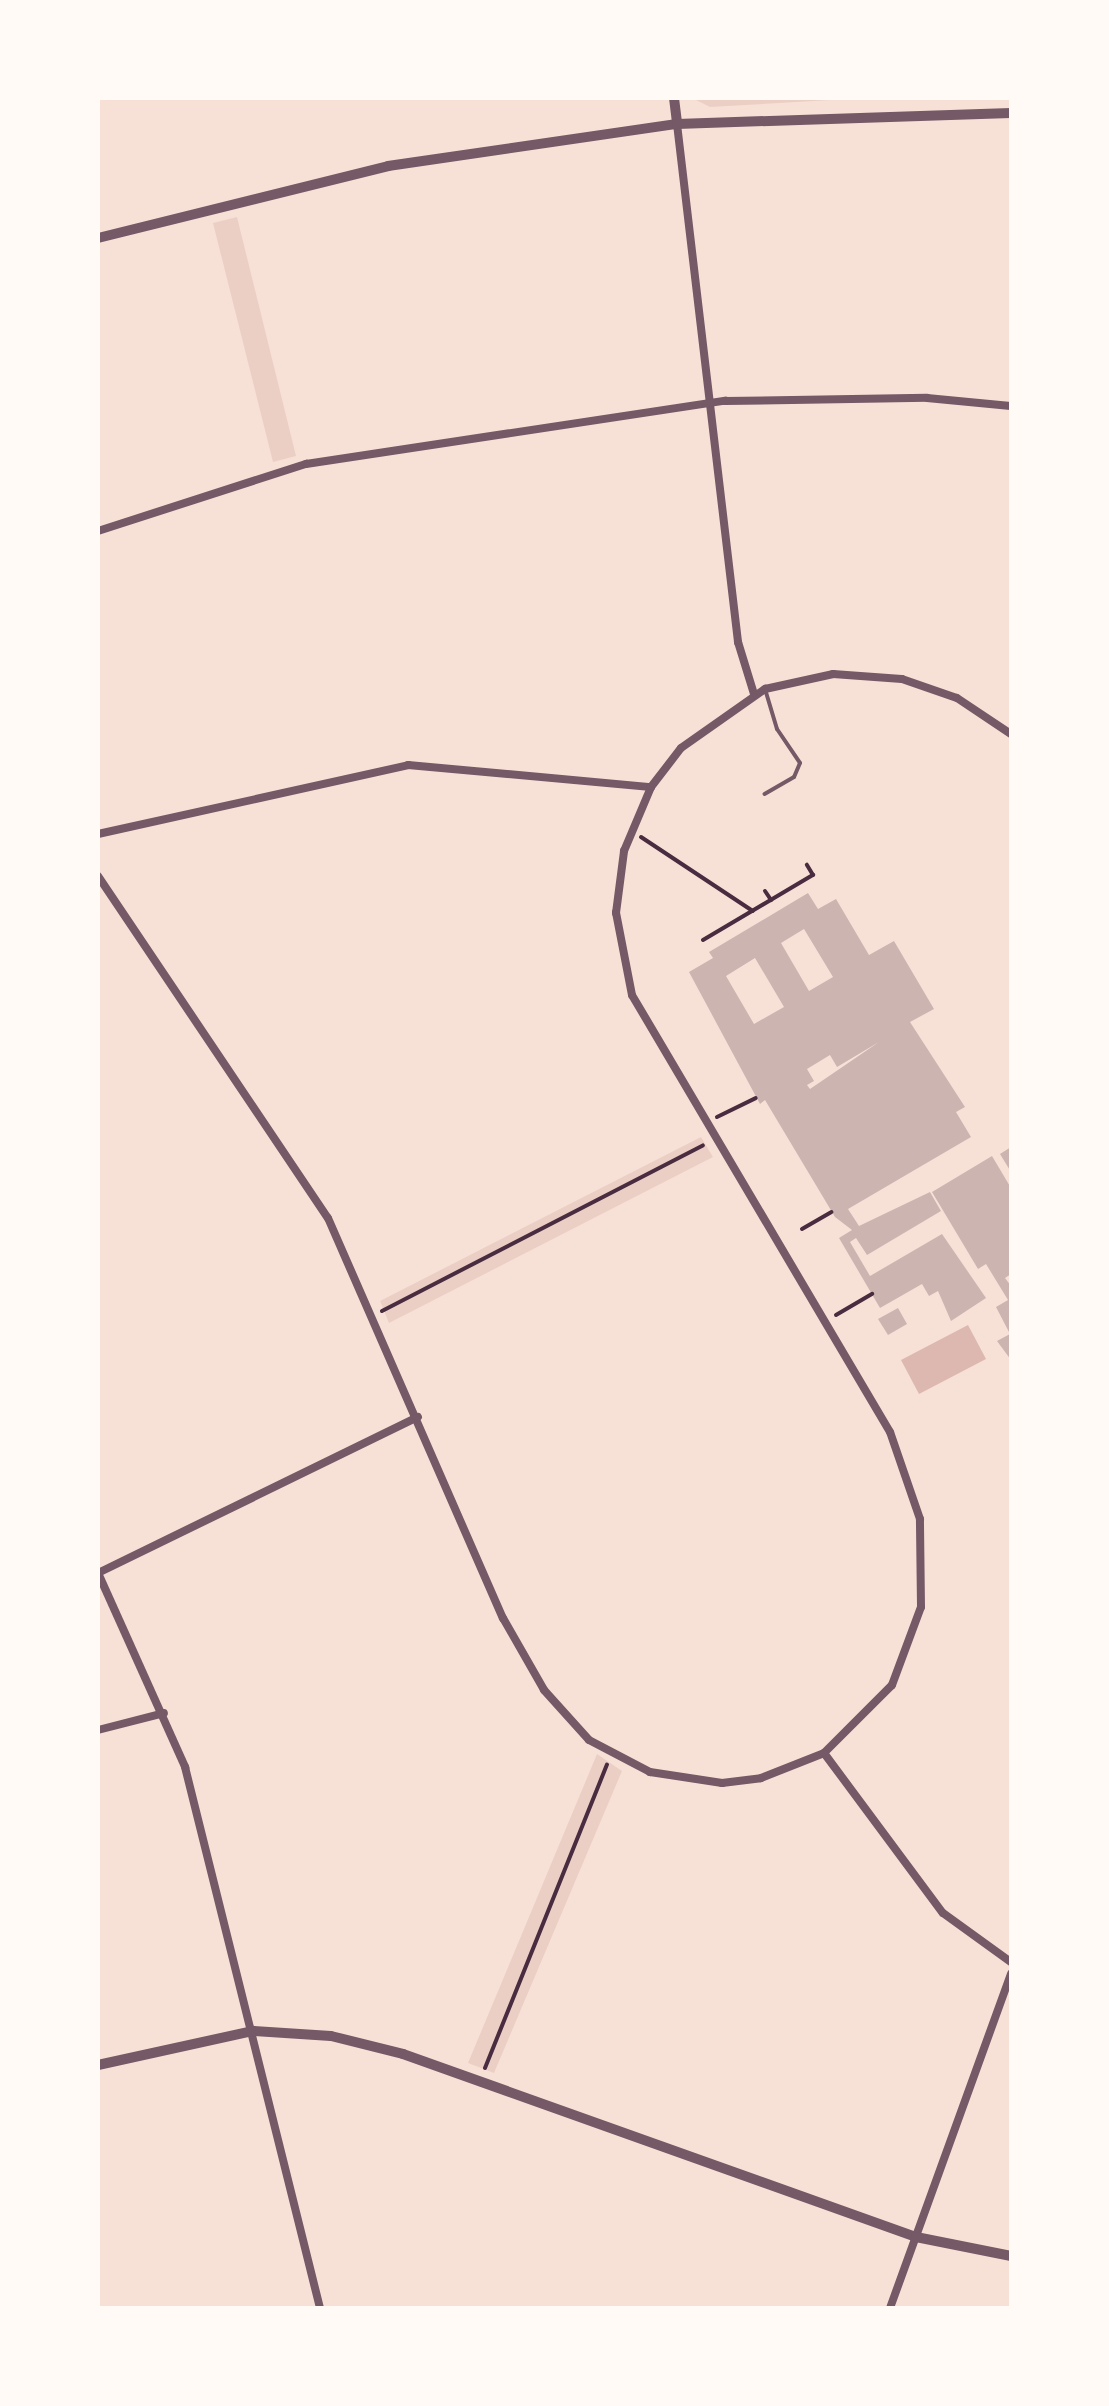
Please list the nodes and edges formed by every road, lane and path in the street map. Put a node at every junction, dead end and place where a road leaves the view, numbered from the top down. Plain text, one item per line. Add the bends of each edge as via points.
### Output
1 (674, 98) edge
2 (1011, 113) edge
3 (677, 124) junction
4 (98, 238) edge
5 (709, 404) junction
6 (1011, 406) edge
7 (98, 531) edge
8 (765, 689) junction
9 (754, 694) junction
10 (1011, 734) edge
11 (651, 787) junction
12 (765, 794) dead end
13 (631, 831) junction
14 (98, 834) edge
15 (807, 865) dead end
16 (98, 876) edge
17 (765, 891) dead end
18 (771, 900) junction
19 (753, 911) junction
20 (703, 940) dead end
21 (756, 1098) dead end
22 (715, 1118) dead end
23 (702, 1143) dead end
24 (831, 1212) dead end
25 (802, 1229) dead end
26 (872, 1294) dead end
27 (374, 1315) junction
28 (824, 1322) junction
29 (418, 1417) junction
30 (98, 1573) edge
31 (164, 1713) junction
32 (98, 1730) edge
33 (824, 1753) junction
34 (611, 1755) junction
35 (1011, 1962) edge
36 (1011, 1973) edge
37 (253, 2031) junction
38 (98, 2065) edge
39 (480, 2082) junction
40 (916, 2237) junction
41 (1011, 2256) edge
42 (320, 2308) edge
43 (890, 2308) edge

1 - 3 street
2 - 3 street
3 - 4 street via 388,166
3 - 5 street
5 - 6 street via 927,398
5 - 7 street via 306,464
5 - 9 street via 738,642
8 - 9 street
8 - 10 street via 833,674 902,679 957,698
8 - 12 lane via 777,729 800,763 794,777
9 - 11 street via 681,748
11 - 13 street
11 - 14 street via 408,765
13 - 19 path
13 - 28 street via 616,913 632,995
15 - 18 path via 813,875
16 - 27 street via 311,1191
17 - 18 path
18 - 19 path
19 - 20 path
21 - 22 path
23 - 27 path
24 - 25 path
26 - 28 path
27 - 29 street
28 - 33 street via 913,1484 924,1568 914,1634 892,1685
29 - 30 street
29 - 34 street via 524,1659 567,1719
30 - 31 street
31 - 32 street
31 - 37 street
33 - 34 street via 761,1778 722,1783 650,1772
33 - 35 street via 943,1913
34 - 39 path
36 - 40 street
37 - 38 street
37 - 39 street via 364,2043
37 - 42 street
39 - 40 street
40 - 41 street
40 - 43 street

